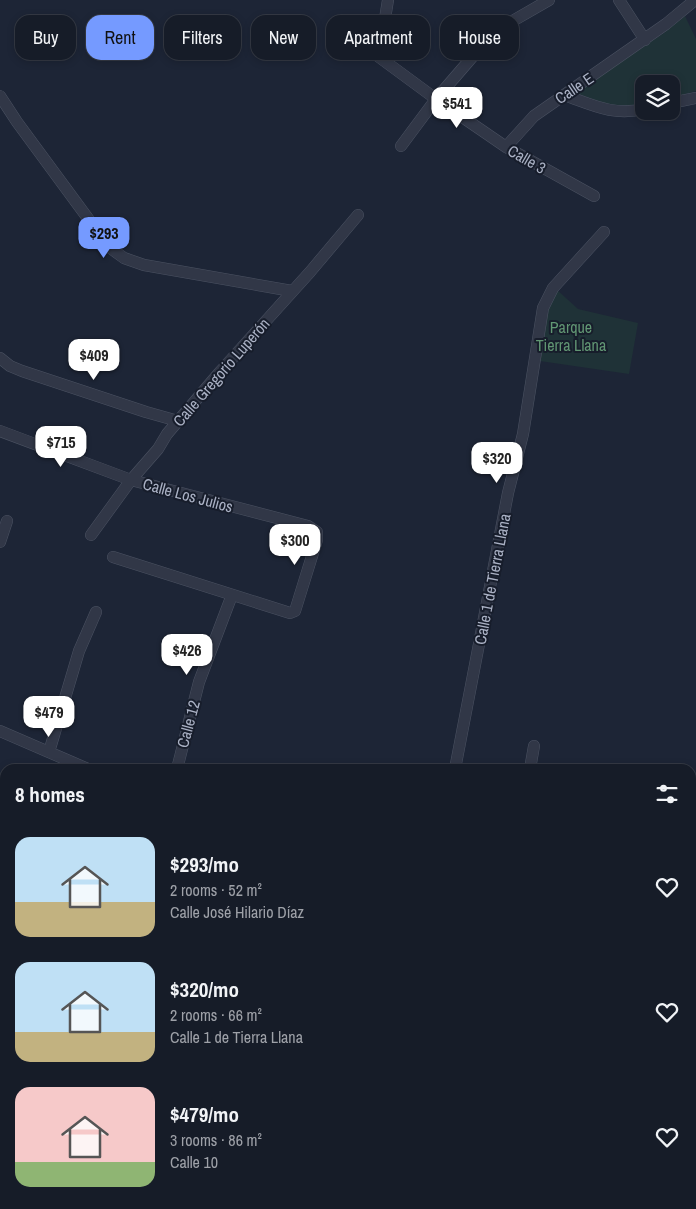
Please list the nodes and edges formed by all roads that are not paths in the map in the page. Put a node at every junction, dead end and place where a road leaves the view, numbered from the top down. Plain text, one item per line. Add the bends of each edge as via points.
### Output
1 (388, 0) edge
2 (549, 0) edge
3 (619, 0) edge
4 (695, 0) edge
5 (386, 15) edge
6 (645, 40) junction
7 (384, 60) edge
8 (564, 94) junction
9 (0, 96) edge
10 (696, 98) edge
11 (436, 99) junction
12 (680, 101) edge
13 (635, 111) edge
14 (401, 146) dead end
15 (506, 147) junction
16 (594, 196) dead end
17 (358, 215) dead end
18 (604, 232) dead end
19 (292, 291) junction
20 (0, 358) edge
21 (178, 421) junction
22 (0, 431) edge
23 (131, 480) junction
24 (7, 521) dead end
25 (91, 534) dead end
26 (0, 542) edge
27 (113, 557) dead end
28 (232, 595) junction
29 (96, 612) dead end
30 (0, 731) edge
31 (534, 746) dead end
32 (49, 752) junction
33 (70, 764) edge
34 (178, 764) edge
35 (456, 764) edge
36 (531, 764) edge

1 - 5 street
2 - 11 street via 504,26 488,40
3 - 6 street
4 - 6 street, Calle E
6 - 8 street, Calle E
7 - 11 street, Calle 3
8 - 13 street via 616,112
8 - 15 street, Calle E via 534,116
9 - 19 street via 109,247 124,258 144,265
10 - 12 street
11 - 14 street
11 - 15 street, Calle 3
15 - 16 street, Calle 3
17 - 19 street, Calle Gregorio Luperón
18 - 35 street, Calle 1 de Tierra Llana via 553,288 543,308 523,434 508,493
19 - 21 street, Calle Gregorio Luperón
20 - 21 street via 22,371
21 - 23 street, Calle Gregorio Luperón
22 - 23 street, Calle Los Julios
23 - 25 street, Calle Gregorio Luperón
23 - 28 street, Calle Los Julios via 308,526 317,532 295,610 290,614
24 - 26 street
27 - 28 street, Calle Los Julios
28 - 34 street, Calle 12 via 199,682
29 - 32 street via 79,652
30 - 32 street
31 - 36 street
32 - 33 street

